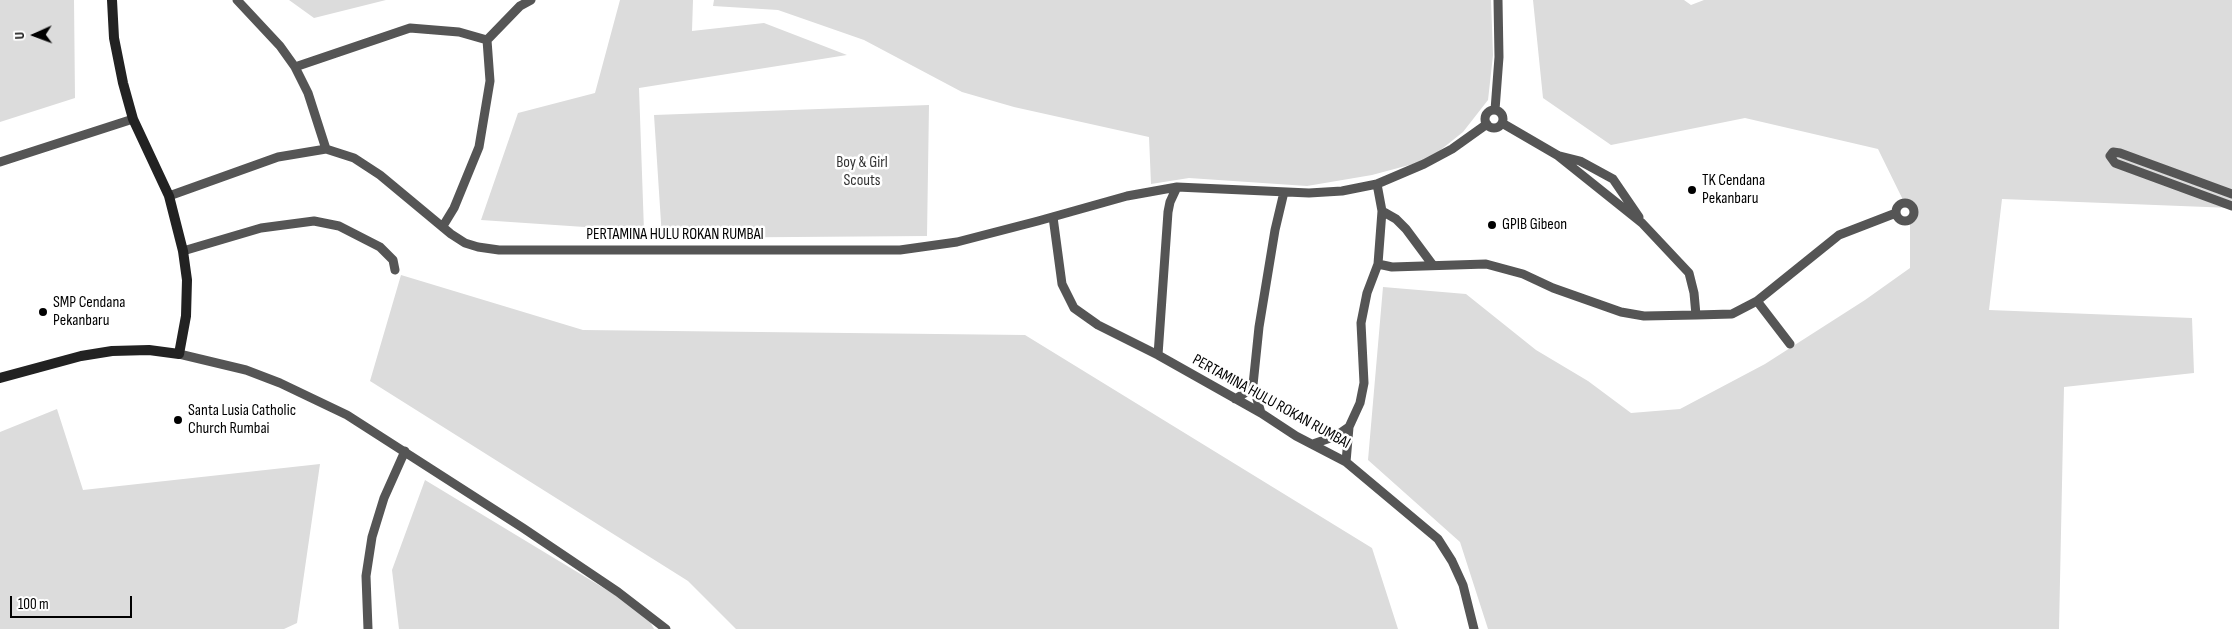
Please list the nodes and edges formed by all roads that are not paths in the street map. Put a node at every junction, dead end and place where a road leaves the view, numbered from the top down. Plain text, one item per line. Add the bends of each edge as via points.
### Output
1 (112, 0) edge
2 (237, 0) edge
3 (531, 0) edge
4 (1498, 0) edge
5 (488, 40) junction
6 (294, 67) junction
7 (1494, 110) junction
8 (133, 119) junction
9 (1502, 123) junction
10 (1487, 124) junction
11 (326, 149) junction
12 (1557, 155) junction
13 (0, 162) edge
14 (1377, 184) junction
15 (1177, 187) junction
16 (1284, 192) junction
17 (2232, 194) edge
18 (169, 196) junction
19 (2232, 206) edge
20 (1382, 211) junction
21 (1896, 213) dead end
22 (1052, 218) junction
23 (1642, 223) junction
24 (443, 226) junction
25 (183, 251) junction
26 (1378, 264) junction
27 (1432, 264) junction
28 (396, 270) dead end
29 (1757, 301) junction
30 (1696, 315) junction
31 (1790, 344) dead end
32 (179, 354) junction
33 (1158, 355) junction
34 (0, 378) edge
35 (1253, 385) junction
36 (1234, 400) junction
37 (1261, 413) junction
38 (1349, 427) junction
39 (1313, 444) junction
40 (406, 451) junction
41 (1346, 462) junction
42 (368, 629) edge
43 (666, 629) edge
44 (1474, 629) edge

1 - 8 street via 116,52
2 - 6 street via 280,46
3 - 5 street via 520,6
4 - 7 street
5 - 6 street via 459,32 410,28
5 - 24 street via 490,81 479,147 454,208
6 - 11 street via 308,93
7 - 9 street via 1502,114
7 - 10 street via 1486,114
8 - 13 street
8 - 18 street
9 - 10 street via 1495,128
9 - 12 street
10 - 14 street, PERTAMINA HULU ROKAN RUMBAI via 1431,160
11 - 18 street via 278,157
11 - 24 street, PERTAMINA HULU ROKAN RUMBAI via 354,158 380,175
12 - 23 street
12 - 23 street via 1580,161 1613,179
14 - 16 street, PERTAMINA HULU ROKAN RUMBAI via 1342,191
14 - 20 street
15 - 16 street, PERTAMINA HULU ROKAN RUMBAI
15 - 22 street, PERTAMINA HULU ROKAN RUMBAI via 1127,196
15 - 33 street via 1168,212
16 - 35 street via 1265,289
17 - 19 street via 2120,153 2113,152 2110,156 2115,163
18 - 25 street
20 - 26 street
20 - 27 street via 1406,229
21 - 29 street via 1839,235
22 - 24 street, PERTAMINA HULU ROKAN RUMBAI via 957,242 900,250 499,250 466,243
22 - 33 street, PERTAMINA HULU ROKAN RUMBAI via 1062,284 1074,308 1098,325
23 - 30 street via 1689,273
25 - 28 street via 261,228 314,221 339,226 380,246 393,260
25 - 32 street via 187,280 186,316
26 - 27 street via 1392,267
26 - 38 street via 1367,293 1361,323 1364,383 1360,403
27 - 30 street via 1486,264 1523,274 1621,312 1644,316
29 - 30 street via 1732,314
29 - 31 street
32 - 34 street via 149,350 112,351
32 - 40 street via 226,364 280,383 347,415
33 - 36 street, PERTAMINA HULU ROKAN RUMBAI
35 - 36 street
35 - 37 street
36 - 37 street, PERTAMINA HULU ROKAN RUMBAI
37 - 39 street, PERTAMINA HULU ROKAN RUMBAI
38 - 39 street via 1336,436
38 - 41 street
39 - 41 street, PERTAMINA HULU ROKAN RUMBAI
40 - 42 street via 384,498 372,537 366,576
40 - 43 street via 618,592
41 - 44 street, PERTAMINA HULU ROKAN RUMBAI via 1438,539 1463,585

